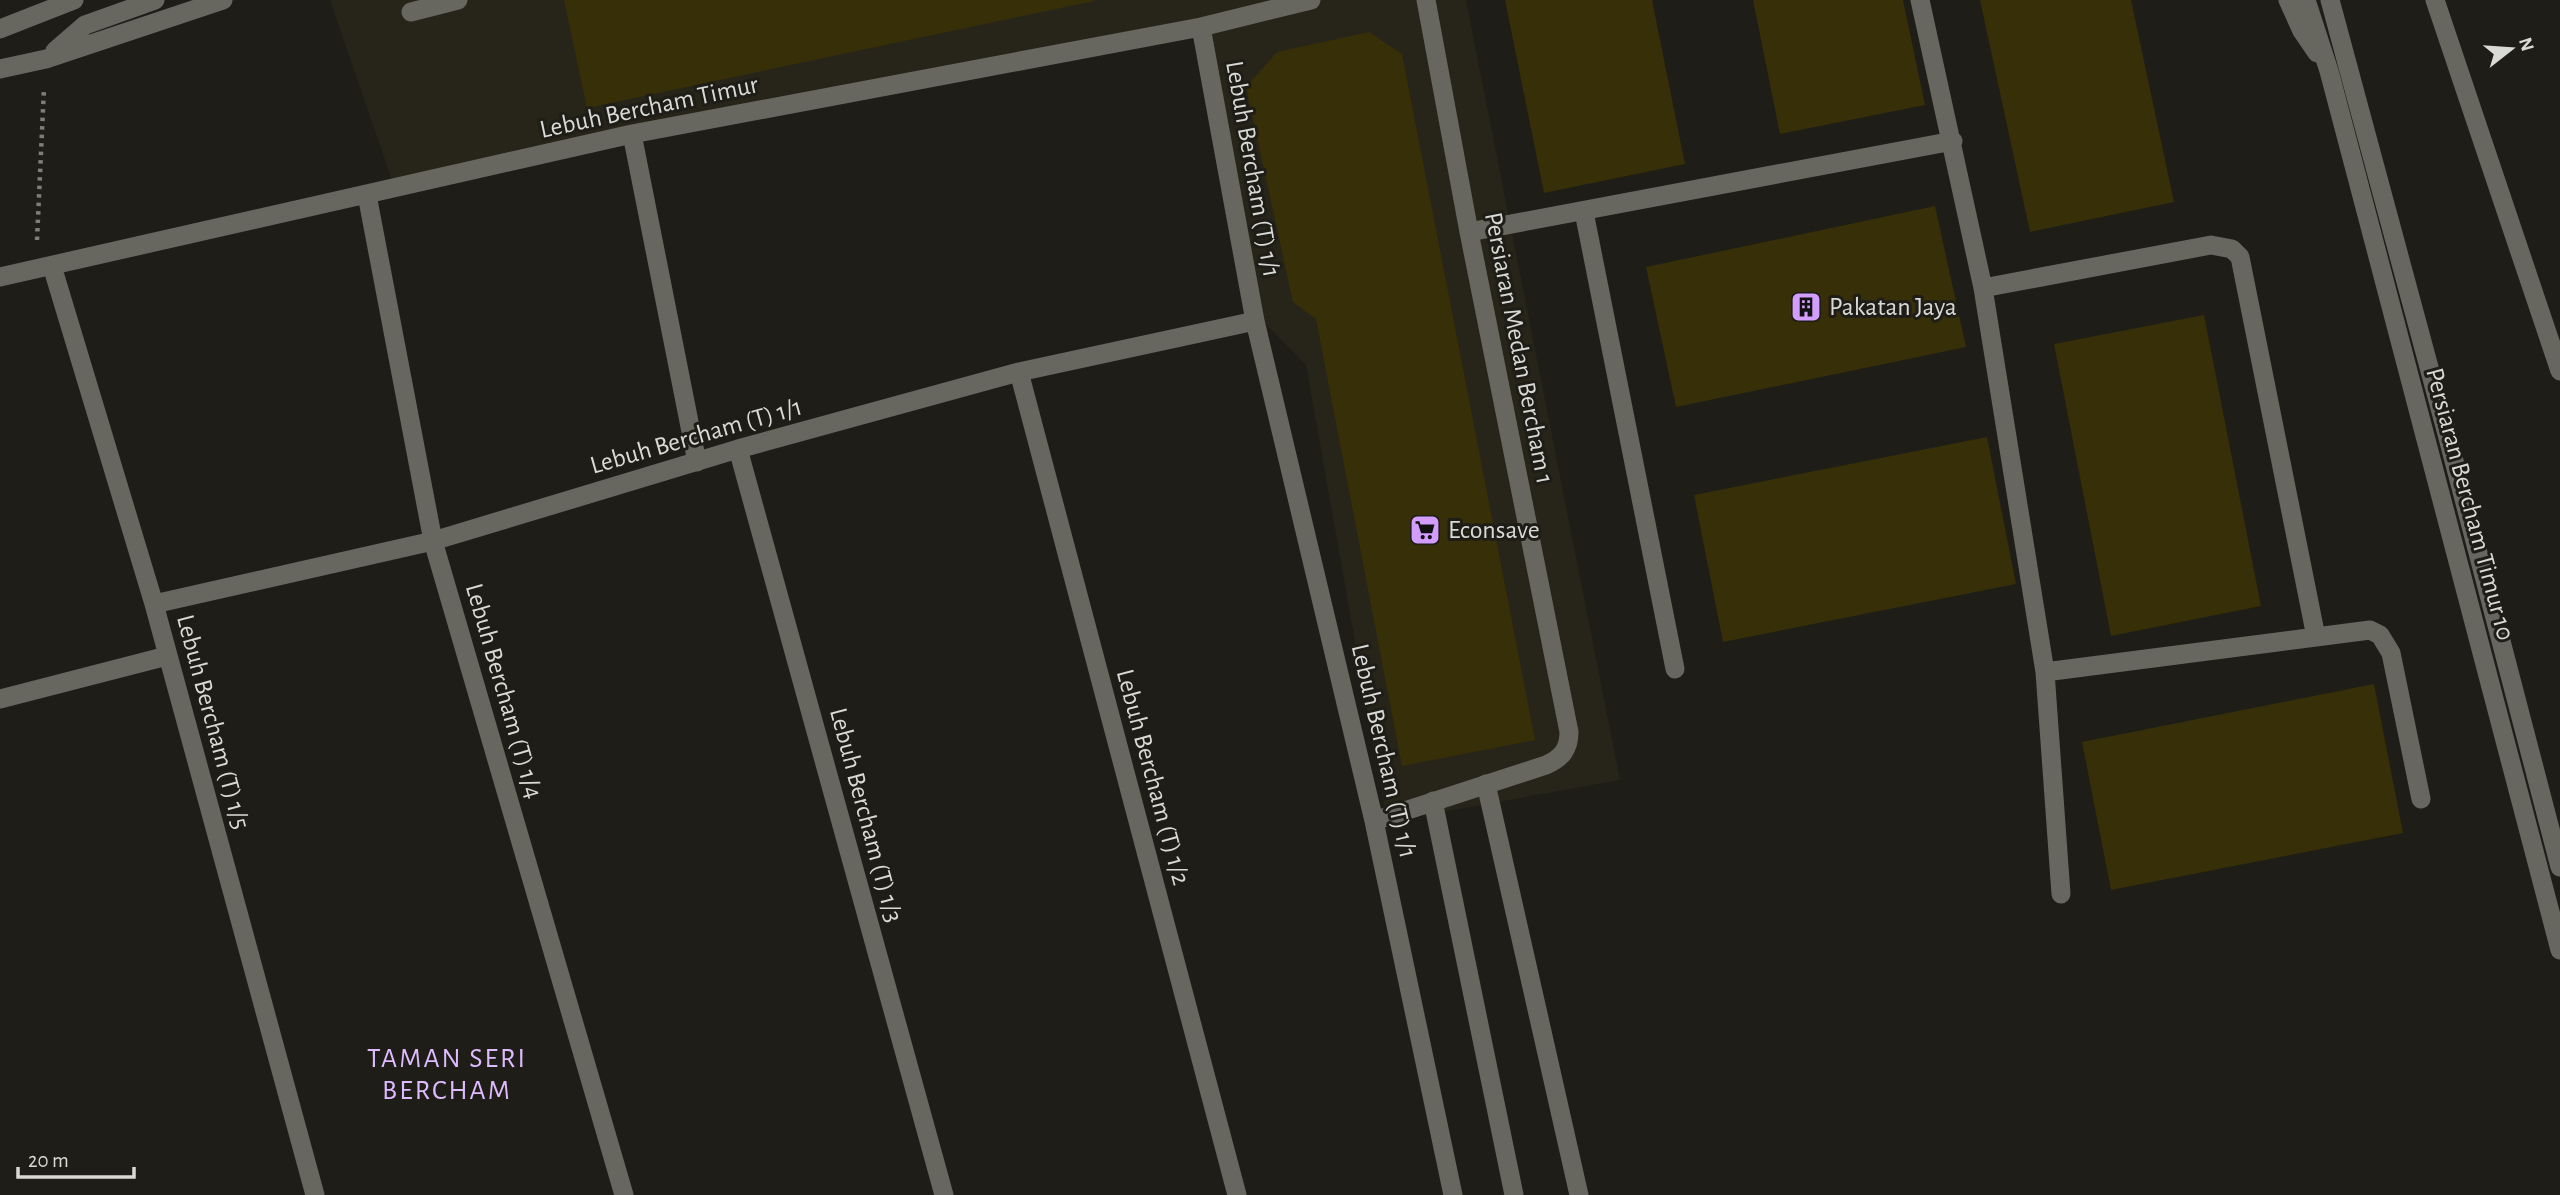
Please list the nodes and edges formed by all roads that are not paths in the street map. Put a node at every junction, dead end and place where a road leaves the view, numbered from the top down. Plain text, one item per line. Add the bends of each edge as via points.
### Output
1 (74, 0) edge
2 (155, 0) edge
3 (223, 0) edge
4 (458, 0) edge
5 (1311, 0) edge
6 (1426, 0) edge
7 (1920, 0) edge
8 (2288, 0) edge
9 (2306, 0) edge
10 (2435, 0) edge
11 (2332, 5) edge
12 (411, 12) dead end
13 (1201, 27) junction
14 (0, 29) edge
15 (46, 59) junction
16 (0, 69) edge
17 (2329, 71) junction
18 (632, 134) junction
19 (1953, 141) junction
20 (367, 195) junction
21 (1584, 212) junction
22 (1469, 232) junction
23 (44, 267) junction
24 (0, 277) edge
25 (1983, 288) junction
26 (1255, 321) junction
27 (2560, 371) edge
28 (1019, 372) junction
29 (738, 449) junction
30 (697, 463) junction
31 (433, 541) junction
32 (154, 604) junction
33 (2316, 637) junction
34 (167, 656) junction
35 (1675, 669) dead end
36 (2045, 672) junction
37 (0, 699) edge
38 (1486, 785) junction
39 (2421, 799) dead end
40 (1433, 801) junction
41 (1374, 821) junction
42 (2560, 867) edge
43 (2061, 894) dead end
44 (2560, 950) edge
45 (315, 1195) edge
46 (624, 1195) edge
47 (944, 1195) edge
48 (1237, 1195) edge
49 (1453, 1195) edge
50 (1514, 1195) edge
51 (1579, 1195) edge

1 - 14 street
2 - 15 street via 85,25
3 - 15 street
4 - 12 street
5 - 13 street, Lebuh Bercham Timur
6 - 22 street, Persiaran Medan Bercham 1
7 - 19 street
8 - 17 street
9 - 17 street, Persiaran Bercham Timur 10
10 - 27 street
11 - 42 street, Persiaran Bercham Timur 10
13 - 18 street, Lebuh Bercham Timur
13 - 26 street, Lebuh Bercham (T) 1/1
15 - 16 street
17 - 44 street, Persiaran Bercham Timur 10
18 - 20 street, Lebuh Bercham Timur
18 - 30 street
19 - 21 street
19 - 25 street
20 - 23 street, Lebuh Bercham Timur
20 - 31 street, Lebuh Bercham (T) 1/4
21 - 22 street
21 - 35 street
22 - 38 street, Persiaran Medan Bercham 1 via 1569,732 1565,753 1556,761
23 - 24 street, Lebuh Bercham Timur
23 - 32 street, Lebuh Bercham (T) 1/5
25 - 33 street via 2211,245 2232,249 2240,257
25 - 36 street
26 - 28 street, Lebuh Bercham (T) 1/1
26 - 41 street, Lebuh Bercham (T) 1/1
28 - 29 street, Lebuh Bercham (T) 1/1
28 - 48 street, Lebuh Bercham (T) 1/2
29 - 30 street, Lebuh Bercham (T) 1/1
29 - 47 street, Lebuh Bercham (T) 1/3
30 - 31 street, Lebuh Bercham (T) 1/1
31 - 32 street, Lebuh Bercham (T) 1/1
31 - 46 street, Lebuh Bercham (T) 1/4
32 - 34 street, Lebuh Bercham (T) 1/5
33 - 36 street
33 - 39 street via 2370,630 2387,643
34 - 37 street
34 - 45 street, Lebuh Bercham (T) 1/5
36 - 43 street
38 - 40 street, Persiaran Medan Bercham 1
38 - 51 street
40 - 41 street, Persiaran Medan Bercham 1
40 - 50 street
41 - 49 street, Lebuh Bercham (T) 1/1

